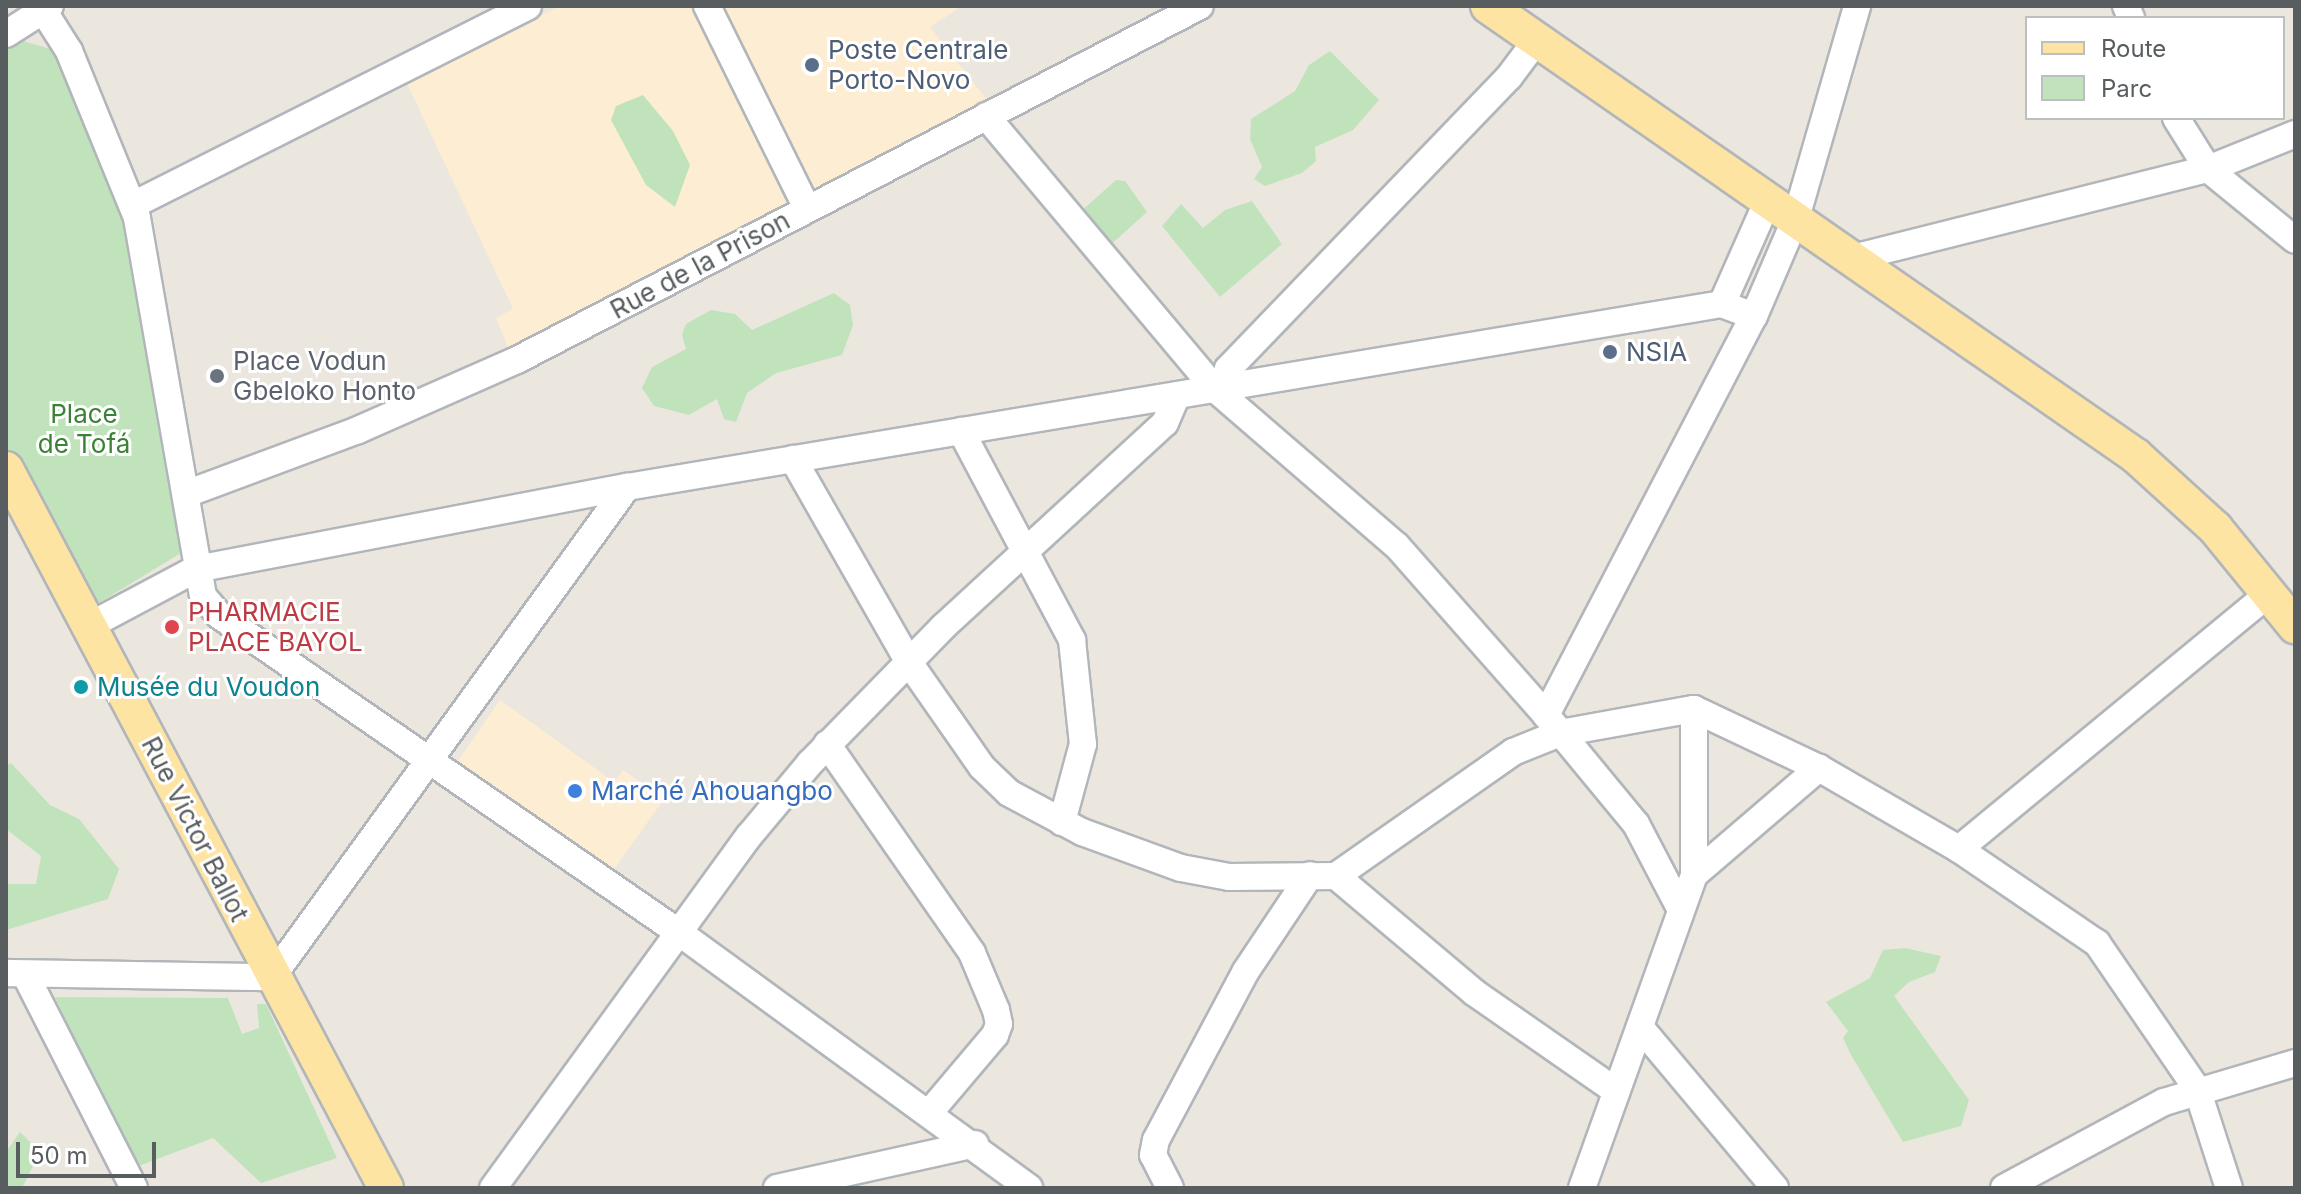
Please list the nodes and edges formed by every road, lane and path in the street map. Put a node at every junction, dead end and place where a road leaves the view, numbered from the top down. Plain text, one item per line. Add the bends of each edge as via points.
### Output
1 (707, 6) edge
2 (1200, 6) edge
3 (1488, 6) edge
4 (1857, 6) edge
5 (46, 8) edge
6 (513, 9) edge
7 (6, 34) edge
8 (1536, 41) junction
9 (986, 116) junction
10 (2177, 120) edge
11 (2295, 134) edge
12 (2208, 169) junction
13 (133, 205) junction
14 (807, 208) junction
15 (1782, 209) junction
16 (2295, 240) edge
17 (1853, 258) junction
18 (1722, 304) junction
19 (1754, 316) junction
20 (1221, 388) junction
21 (1177, 395) junction
22 (961, 431) junction
23 (793, 459) junction
24 (6, 469) edge
25 (627, 487) junction
26 (186, 494) junction
27 (1027, 551) junction
28 (196, 569) junction
29 (2271, 592) junction
30 (89, 626) junction
31 (2295, 626) edge
32 (908, 661) junction
33 (1694, 709) junction
34 (1553, 724) junction
35 (827, 744) junction
36 (427, 759) junction
37 (1819, 768) junction
38 (1062, 822) junction
39 (1959, 849) junction
40 (1694, 875) junction
41 (1323, 876) junction
42 (1681, 910) junction
43 (681, 934) junction
44 (15, 974) edge
45 (272, 977) junction
46 (1640, 1027) junction
47 (2295, 1063) edge
48 (2197, 1089) junction
49 (1616, 1091) junction
50 (930, 1112) junction
51 (975, 1144) junction
52 (2034, 1179) edge
53 (134, 1188) edge
54 (386, 1188) edge
55 (493, 1188) edge
56 (777, 1188) edge
57 (1029, 1188) edge
58 (1170, 1188) edge
59 (1582, 1188) edge
60 (1775, 1188) edge
61 (2004, 1188) edge
62 (2229, 1188) edge

1 - 14 street
2 - 9 street, Rue de la Prison
3 - 8 main road
4 - 15 street
5 - 7 street
5 - 13 street
6 - 13 street
8 - 15 main road
8 - 20 street via 1509,77 1228,369
9 - 14 street, Rue de la Prison
9 - 20 street
10 - 12 street
11 - 12 street
12 - 16 street
12 - 17 street
13 - 26 street
14 - 26 street, Rue de la Prison via 503,366 358,430
15 - 17 main road
15 - 18 street
15 - 19 street
17 - 29 main road via 2136,456 2215,528
18 - 19 street
18 - 20 street
19 - 34 street
20 - 21 street
20 - 34 street via 1397,546
21 - 22 street
21 - 27 street via 1165,423
22 - 23 street
22 - 27 street
23 - 25 street
23 - 32 street
24 - 30 main road, Rue Victor Ballot
25 - 28 street
25 - 36 street
26 - 28 street
27 - 32 street
27 - 38 street via 1067,624 1074,655 1083,744
28 - 30 street
28 - 36 street via 198,588 220,616
29 - 31 main road
29 - 39 street
30 - 45 main road, Rue Victor Ballot
32 - 35 street
32 - 38 street via 982,767 1009,793
33 - 34 street
33 - 37 street
33 - 40 street
34 - 41 street
34 - 42 street via 1636,824
35 - 43 street via 749,836
35 - 50 street via 972,953 996,1010 995,1035
36 - 43 street
36 - 45 street
37 - 39 street
37 - 40 street
38 - 41 street via 1181,868 1229,877
39 - 48 street via 2097,943
40 - 42 street
41 - 49 street via 1475,993
41 - 58 street via 1246,971 1156,1140 1153,1155
42 - 46 street
43 - 50 street
43 - 55 street
44 - 45 street
44 - 53 street
45 - 54 main road, Rue Victor Ballot
46 - 49 street
46 - 60 street
47 - 48 street
48 - 52 street
48 - 62 street
49 - 59 street
50 - 51 street
51 - 56 street
51 - 57 street
52 - 61 street

